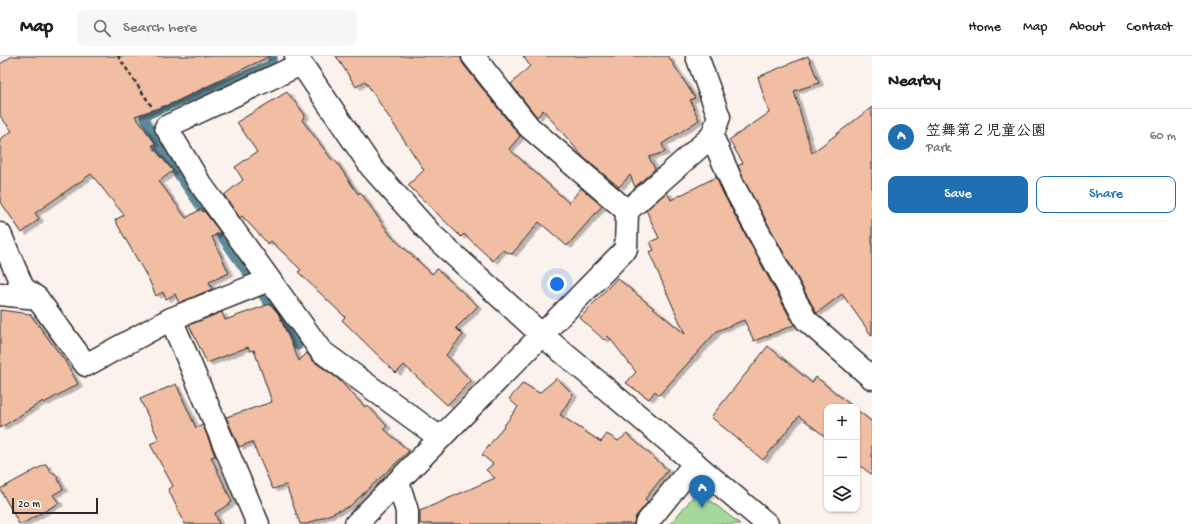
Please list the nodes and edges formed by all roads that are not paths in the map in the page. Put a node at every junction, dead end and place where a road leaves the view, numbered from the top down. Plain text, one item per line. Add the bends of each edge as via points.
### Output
1 (473, 56) edge
2 (697, 56) edge
3 (298, 60) edge
4 (712, 136) junction
5 (628, 211) junction
6 (0, 234) edge
7 (269, 280) junction
8 (0, 294) edge
9 (37, 298) junction
10 (171, 319) junction
11 (542, 335) junction
12 (872, 378) edge
13 (440, 438) junction
14 (695, 463) junction
15 (398, 482) junction
16 (258, 524) edge
17 (356, 524) edge
18 (407, 524) edge
19 (646, 524) edge
20 (767, 524) edge

1 - 5 street via 529,127
2 - 4 street via 719,117
3 - 7 street via 166,127 199,182
3 - 11 street via 372,168 432,234
4 - 5 street
4 - 12 street via 734,187 806,320
5 - 11 street via 626,249
6 - 9 street via 23,288
7 - 10 street
7 - 13 street via 321,351
8 - 9 street
9 - 10 street via 86,365
10 - 16 street
11 - 13 street
11 - 14 street
13 - 15 street
14 - 19 street
14 - 20 street
15 - 17 street
15 - 18 street via 407,511

